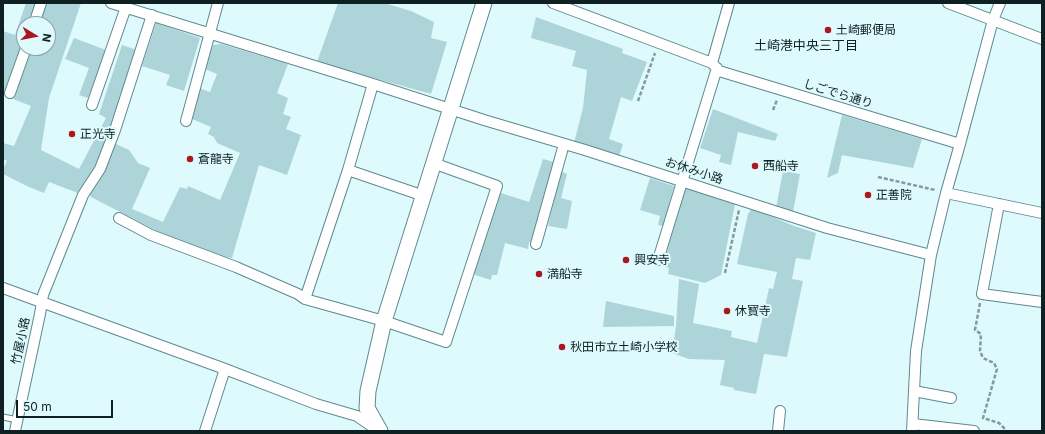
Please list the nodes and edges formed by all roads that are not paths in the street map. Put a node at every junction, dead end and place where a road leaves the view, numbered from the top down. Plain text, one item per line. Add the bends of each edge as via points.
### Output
1 (41, 3) edge
2 (111, 3) edge
3 (218, 3) edge
4 (484, 3) edge
5 (553, 3) edge
6 (729, 3) edge
7 (948, 3) edge
8 (1000, 3) edge
9 (126, 7) junction
10 (152, 15) junction
11 (37, 16) edge
12 (993, 20) junction
13 (210, 33) junction
14 (1042, 39) edge
15 (23, 56) edge
16 (714, 66) junction
17 (373, 84) junction
18 (10, 94) dead end
19 (92, 105) dead end
20 (450, 109) junction
21 (186, 121) dead end
22 (564, 144) junction
23 (960, 144) junction
24 (433, 163) junction
25 (348, 170) junction
26 (683, 181) junction
27 (946, 193) junction
28 (424, 196) junction
29 (999, 204) junction
30 (1042, 213) edge
31 (119, 218) dead end
32 (536, 244) dead end
33 (931, 255) junction
34 (658, 260) dead end
35 (3, 288) edge
36 (304, 298) junction
37 (1042, 302) edge
38 (42, 303) junction
39 (384, 321) junction
40 (225, 369) junction
41 (914, 391) junction
42 (951, 398) dead end
43 (780, 411) dead end
44 (3, 417) edge
45 (18, 420) junction
46 (913, 427) edge
47 (15, 431) edge
48 (205, 431) edge
49 (379, 431) edge
50 (778, 431) edge
51 (974, 431) edge

1 - 11 street
2 - 9 street, お休み小路
3 - 13 street
4 - 20 street
5 - 16 street, しごでら通り
6 - 16 street
7 - 12 street
8 - 12 street
9 - 10 street, お休み小路
9 - 19 street
10 - 13 street, お休み小路
10 - 38 street, 竹屋小路 via 115,130 100,169 83,195
12 - 14 street
12 - 23 street
13 - 17 street, お休み小路
13 - 21 street
15 - 18 street
16 - 23 street, しごでら通り via 719,71
16 - 26 street
17 - 20 street, お休み小路
17 - 25 street
20 - 22 street, お休み小路
20 - 24 street
22 - 26 street, お休み小路
22 - 32 street
23 - 27 street
24 - 28 street
24 - 39 street via 497,186 446,342
25 - 28 street
25 - 36 street
26 - 33 street, お休み小路 via 828,228
26 - 34 street
27 - 29 street
27 - 33 street
28 - 39 street
29 - 30 street
29 - 37 street via 982,294
31 - 36 street via 151,235 236,267
33 - 41 street via 916,351
35 - 38 street
36 - 39 street
38 - 40 street
38 - 45 street, 竹屋小路
39 - 49 street via 368,390 367,408
40 - 48 street
40 - 49 street via 316,404 357,416
41 - 42 street
41 - 46 street
43 - 50 street
44 - 45 lane
45 - 47 street, 竹屋小路
46 - 51 street

